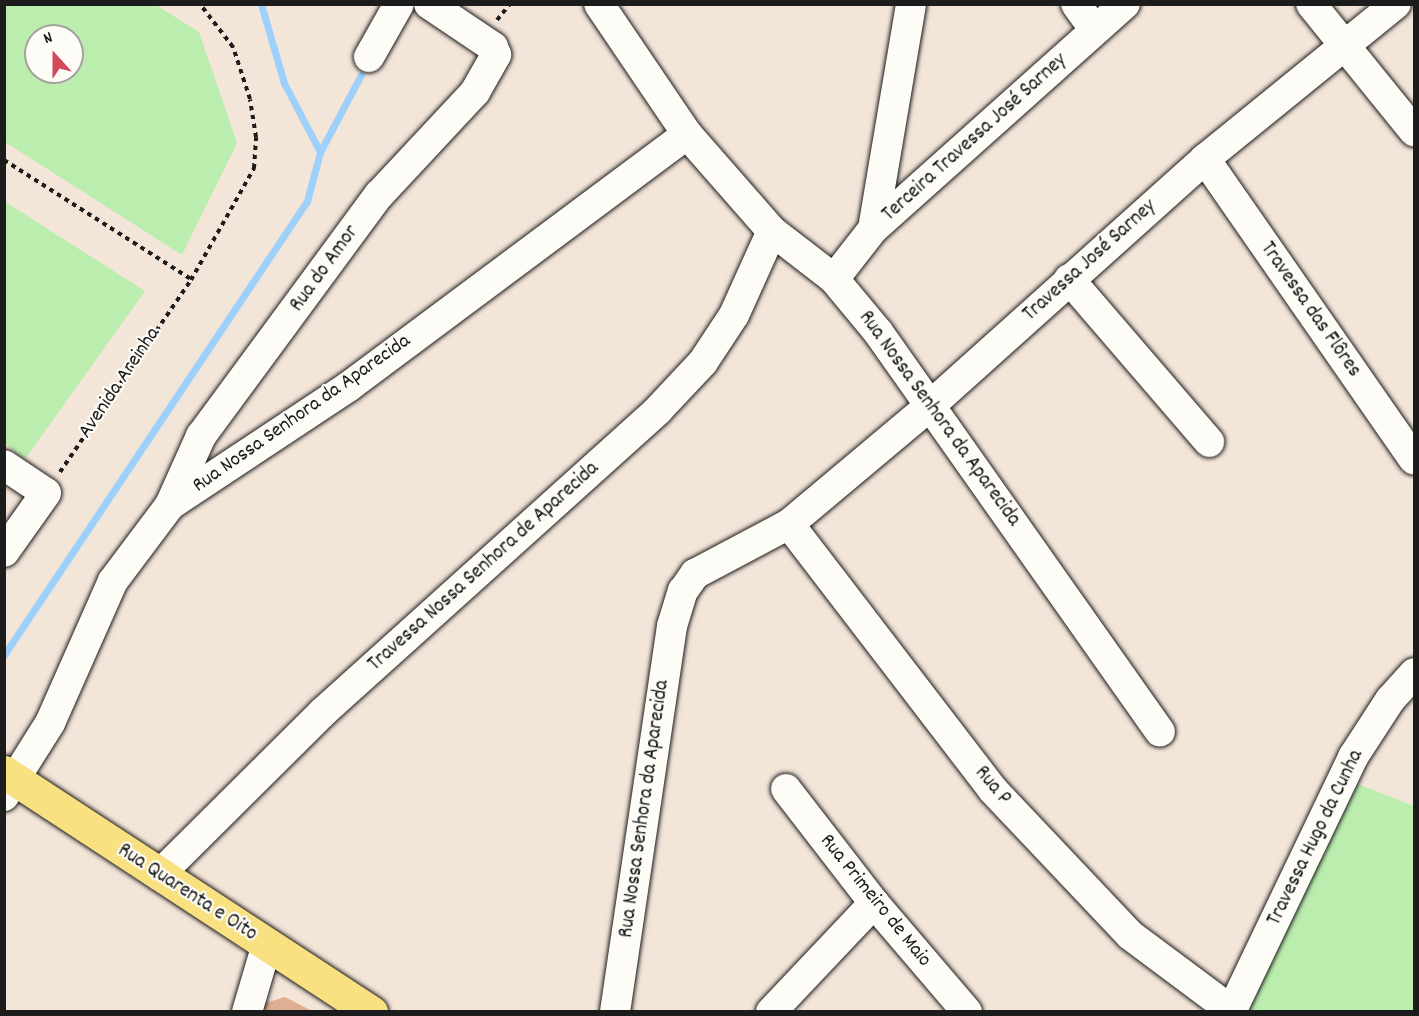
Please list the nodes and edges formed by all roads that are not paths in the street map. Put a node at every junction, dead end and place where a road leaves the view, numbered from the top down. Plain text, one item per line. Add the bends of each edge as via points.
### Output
1 (399, 4) edge
2 (429, 4) edge
3 (599, 4) edge
4 (910, 4) edge
5 (1076, 4) edge
6 (1125, 4) edge
7 (1311, 4) edge
8 (1396, 4) edge
9 (1095, 30) junction
10 (1345, 45) junction
11 (369, 57) dead end
12 (1414, 130) edge
13 (687, 134) junction
14 (1205, 159) junction
15 (873, 229) junction
16 (772, 231) junction
17 (834, 279) junction
18 (1069, 279) junction
19 (932, 404) junction
20 (1209, 442) dead end
21 (1414, 460) edge
22 (4, 465) edge
23 (170, 505) junction
24 (789, 524) junction
25 (4, 552) edge
26 (1414, 673) edge
27 (1160, 732) dead end
28 (8, 782) edge
29 (786, 789) dead end
30 (159, 875) junction
31 (873, 903) junction
32 (267, 944) junction
33 (248, 1011) edge
34 (371, 1011) edge
35 (615, 1011) edge
36 (771, 1011) edge
37 (967, 1011) edge
38 (1232, 1011) edge

1 - 11 street
2 - 23 street, Rua do Amor via 494,47 496,55 475,92 379,195 201,436
3 - 13 street, Rua Nossa Senhora da Aparecida
4 - 15 street
5 - 9 street
6 - 9 street, Terceira Travessa José Sarney
7 - 10 street
8 - 10 street, Travessa José Sarney
9 - 15 street, Terceira Travessa José Sarney
10 - 12 street
10 - 14 street, Travessa José Sarney
13 - 16 street, Rua Nossa Senhora da Aparecida
13 - 23 street, Rua Nossa Senhora da Aparecida via 348,387
14 - 18 street, Travessa José Sarney
14 - 21 street, Travessa das Flôres
15 - 17 street, Terceira Travessa José Sarney
16 - 17 street, Rua Nossa Senhora da Aparecida
16 - 30 street, Travessa Nossa Senhora de Aparecida via 734,315 703,362 658,410 323,712
17 - 19 street, Rua Nossa Senhora da Aparecida
18 - 19 street, Travessa José Sarney
18 - 20 street
19 - 24 street, Travessa José Sarney
19 - 27 street, Rua Nossa Senhora da Aparecida
22 - 25 street via 46,493
23 - 28 street, Rua Nossa Senhora da Aparecida via 113,581 50,723
24 - 35 street, Rua Nossa Senhora da Aparecida via 713,562 695,574 683,591 663,681
24 - 38 street, Rua P via 993,790 1130,935
26 - 38 street, Travessa Hugo da Cunha via 1390,700 1353,757
28 - 30 main road, Rua Quarenta e Oito
29 - 31 street, Rua Primeiro de Maio
30 - 32 main road, Rua Quarenta e Oito
31 - 36 street
31 - 37 street, Rua Primeiro de Maio
32 - 33 street
32 - 34 main road, Rua Quarenta e Oito

